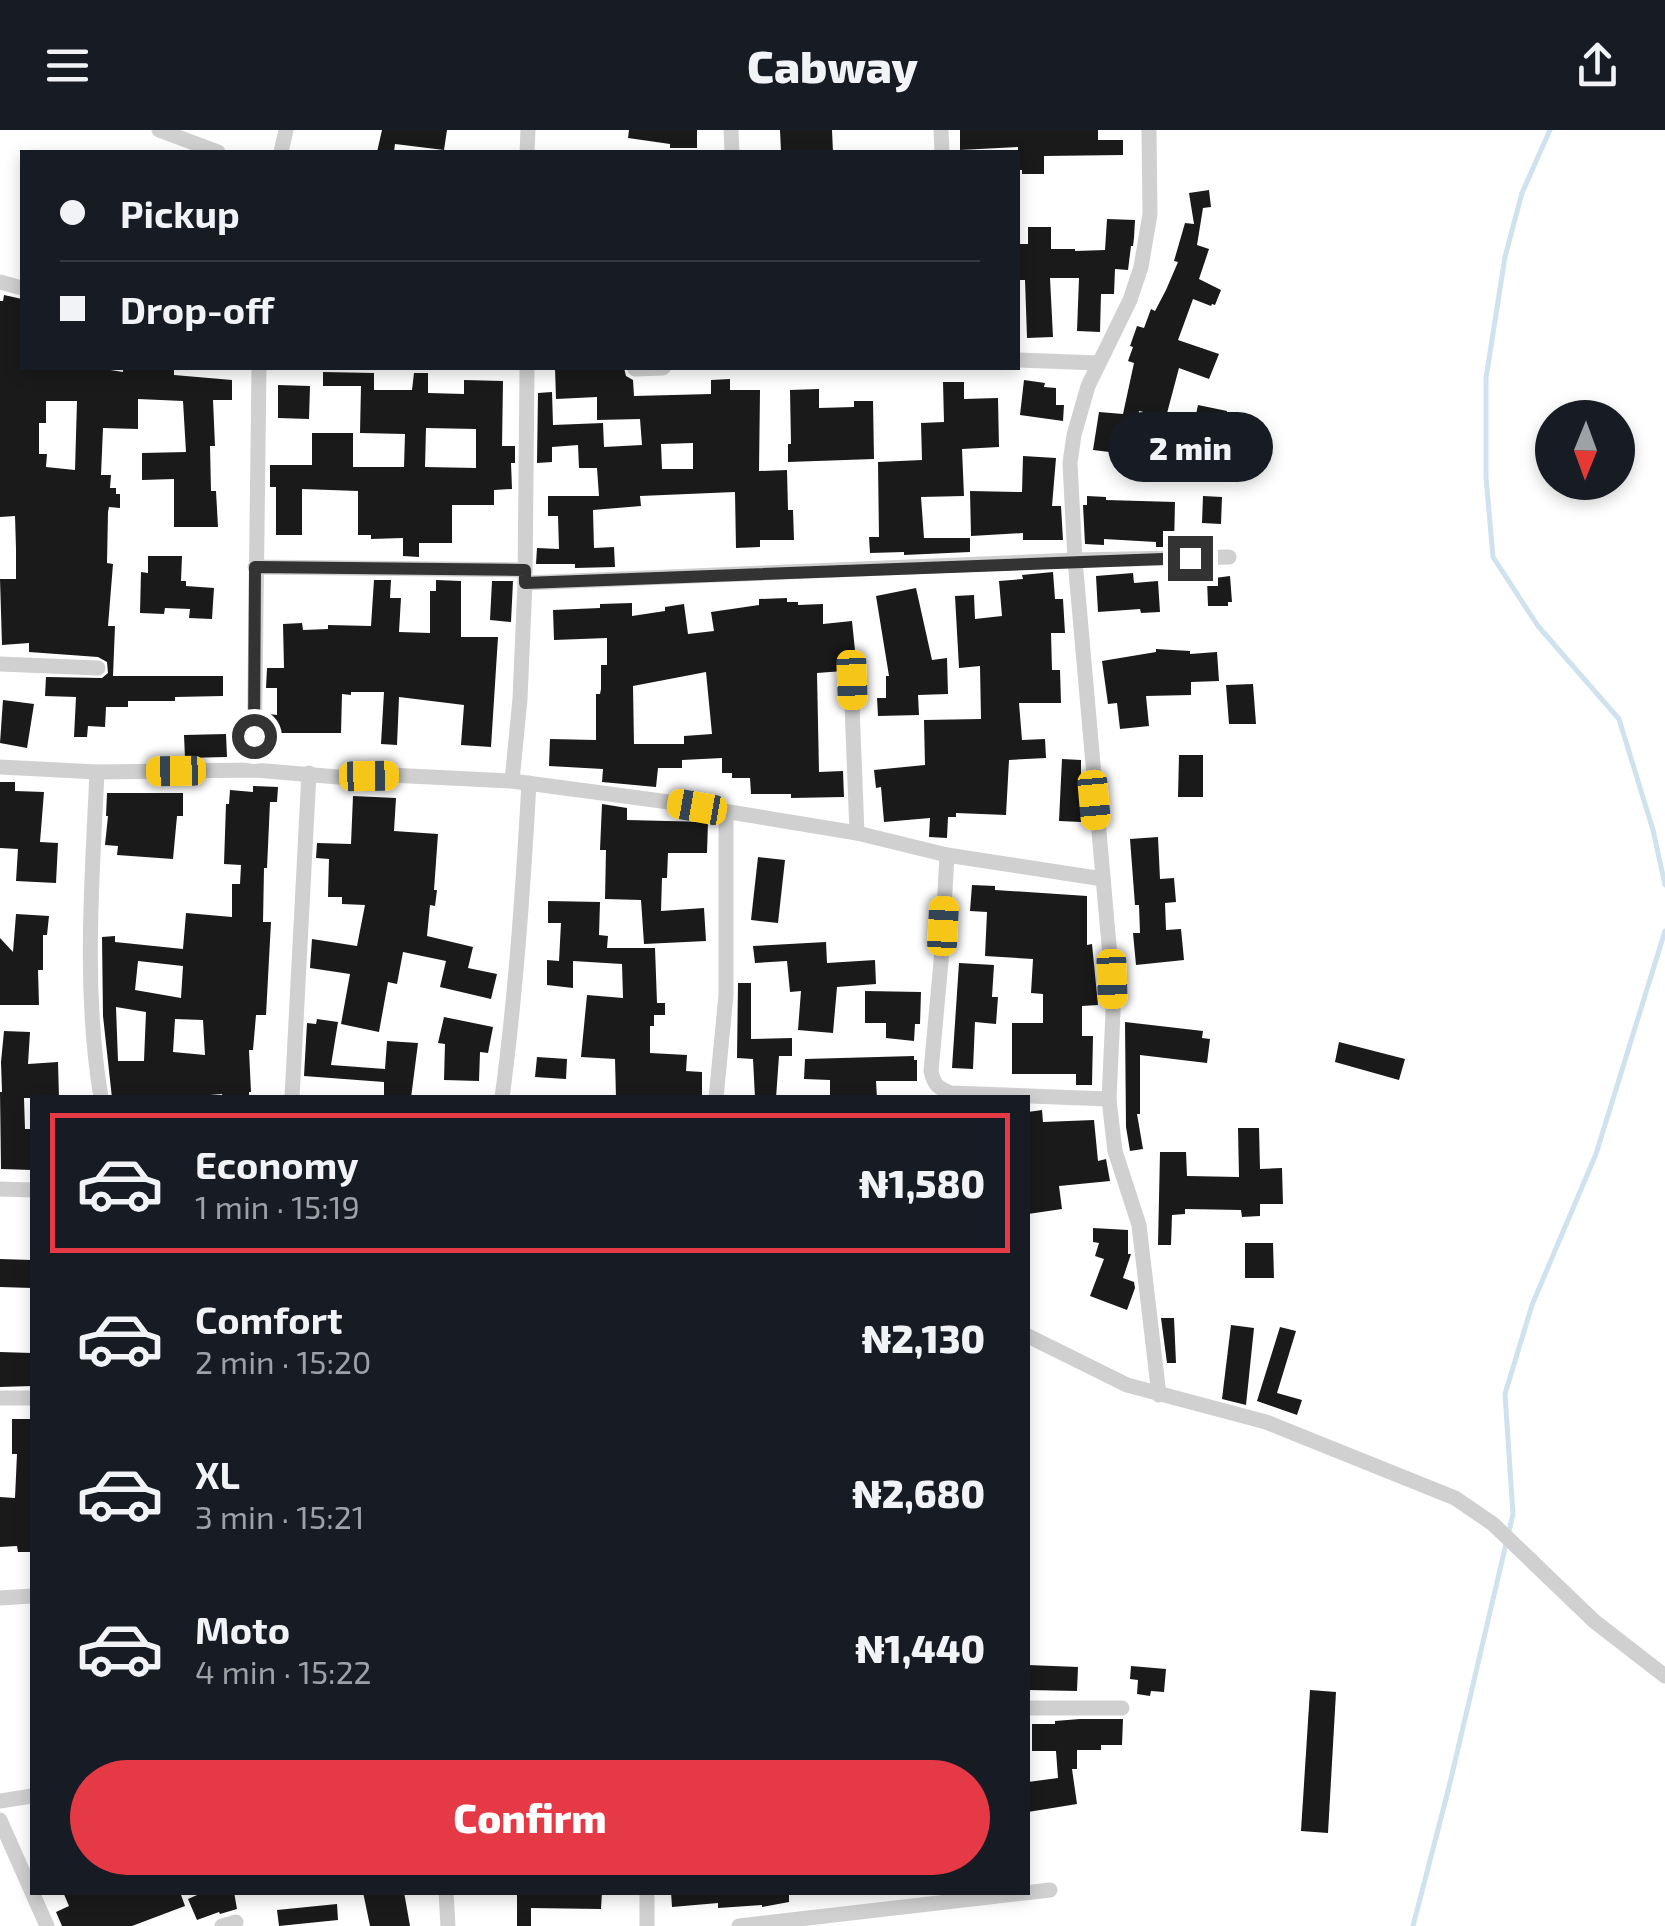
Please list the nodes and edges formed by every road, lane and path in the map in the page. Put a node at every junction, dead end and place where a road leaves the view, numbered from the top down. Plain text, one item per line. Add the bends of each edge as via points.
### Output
1 (159, 130) edge
2 (1150, 130) edge
3 (213, 150) edge
4 (1020, 360) edge
5 (1100, 362) junction
6 (259, 370) edge
7 (527, 370) edge
8 (1229, 557) dead end
9 (1075, 560) junction
10 (255, 567) junction
11 (525, 576) junction
12 (0, 664) edge
13 (98, 668) dead end
14 (852, 680) dead end
15 (0, 767) edge
16 (254, 770) junction
17 (97, 772) junction
18 (309, 773) junction
19 (521, 782) junction
20 (726, 812) junction
21 (856, 834) junction
22 (948, 855) junction
23 (1103, 879) junction
24 (101, 1095) edge
25 (292, 1095) edge
26 (502, 1095) edge
27 (716, 1095) edge
28 (996, 1095) edge
29 (1030, 1096) edge
30 (1110, 1100) junction
31 (0, 1189) edge
32 (30, 1190) edge
33 (1030, 1337) edge
34 (1159, 1395) junction
35 (0, 1398) edge
36 (30, 1398) edge
37 (30, 1596) edge
38 (0, 1598) edge
39 (1665, 1676) edge
40 (1030, 1708) edge
41 (1122, 1708) dead end
42 (30, 1796) edge
43 (0, 1801) edge
44 (0, 1820) edge
45 (30, 1888) edge
46 (1050, 1890) dead end
47 (1030, 1892) edge
48 (33, 1895) edge
49 (446, 1895) edge
50 (646, 1895) edge
51 (1007, 1895) edge
52 (47, 1926) edge
53 (448, 1926) edge
54 (647, 1926) edge
55 (738, 1926) edge

1 - 3 street
2 - 5 street via 1142,267
4 - 5 street
5 - 9 street via 1080,410 1070,463
6 - 10 street
7 - 11 street
8 - 9 street
9 - 11 street
9 - 23 street
10 - 11 street
10 - 16 street
11 - 19 street
12 - 13 street
14 - 21 street
15 - 17 street
16 - 17 street
16 - 18 street
17 - 24 street via 89,995
18 - 19 street
18 - 25 street
19 - 20 street
19 - 26 street via 520,946
20 - 21 street
20 - 27 street via 726,995
21 - 22 street
22 - 23 street
22 - 28 street via 931,1072 934,1083 951,1093
23 - 30 street via 1113,1012
29 - 30 street
30 - 34 street via 1115,1151 1139,1225
31 - 32 street
33 - 34 street
34 - 39 street via 1266,1422 1481,1514 1594,1621
35 - 36 street
37 - 38 street
40 - 41 street
42 - 43 street
44 - 45 street
46 - 47 street
48 - 52 street
49 - 53 street
50 - 54 street
51 - 55 street

